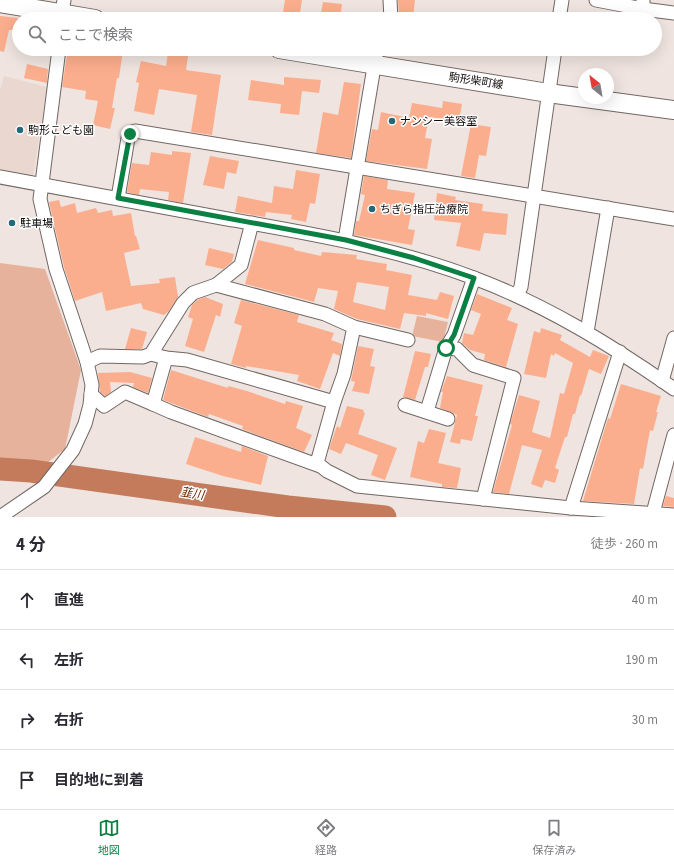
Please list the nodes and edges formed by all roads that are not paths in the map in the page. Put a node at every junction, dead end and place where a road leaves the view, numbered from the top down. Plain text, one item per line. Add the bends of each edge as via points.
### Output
1 (390, 0) edge
2 (562, 0) edge
3 (596, 0) edge
4 (0, 3) edge
5 (643, 4) edge
6 (62, 11) edge
7 (391, 12) edge
8 (560, 12) edge
9 (674, 13) edge
10 (58, 56) edge
11 (364, 56) edge
12 (554, 56) edge
13 (376, 57) edge
14 (548, 93) junction
15 (674, 110) edge
16 (358, 167) junction
17 (0, 177) edge
18 (41, 184) junction
19 (534, 197) junction
20 (118, 198) junction
21 (608, 208) junction
22 (674, 219) edge
23 (252, 223) junction
24 (346, 240) junction
25 (474, 278) junction
26 (216, 285) junction
27 (517, 295) junction
28 (354, 328) junction
29 (587, 332) junction
30 (674, 338) edge
31 (408, 340) dead end
32 (446, 348) junction
33 (620, 352) junction
34 (151, 354) junction
35 (166, 358) junction
36 (87, 362) junction
37 (662, 381) junction
38 (674, 389) edge
39 (91, 394) junction
40 (334, 402) junction
41 (153, 404) junction
42 (405, 405) dead end
43 (427, 411) junction
44 (448, 419) dead end
45 (674, 435) edge
46 (320, 466) junction
47 (483, 499) junction
48 (571, 508) junction
49 (653, 513) junction
50 (674, 516) edge
51 (0, 517) edge

1 - 7 street
2 - 8 street
3 - 5 street
4 - 6 main road
5 - 9 street
10 - 18 street
11 - 13 main road, 駒形柴町線
12 - 14 street
13 - 14 main road, 駒形柴町線
13 - 16 street
14 - 15 main road, 駒形柴町線
14 - 19 street
16 - 19 street
16 - 20 street via 135,131 128,138
16 - 24 street
17 - 18 street
18 - 20 street
18 - 36 street via 42,211 56,269
19 - 21 street
19 - 27 street
20 - 23 street
21 - 22 street
21 - 29 street
23 - 24 street
23 - 26 street via 241,265
24 - 25 street via 414,258
25 - 27 street
25 - 32 street via 454,335
26 - 28 street via 325,314
26 - 34 street via 193,293
27 - 29 street
28 - 31 street
28 - 40 street via 344,374
29 - 33 street
30 - 37 street
32 - 43 street
32 - 47 street via 457,349 473,365 514,378
33 - 37 street
33 - 48 street
34 - 35 street
34 - 36 street via 143,357 100,356
35 - 40 street via 187,360
35 - 41 street
36 - 39 street via 92,384
37 - 38 street
39 - 41 street via 104,406 125,392
39 - 51 street via 88,414 80,436 63,463 44,487
40 - 46 street via 317,463
41 - 46 street
42 - 43 street
43 - 44 street
45 - 49 street
46 - 47 street via 357,486
47 - 48 street
48 - 49 street
49 - 50 street

